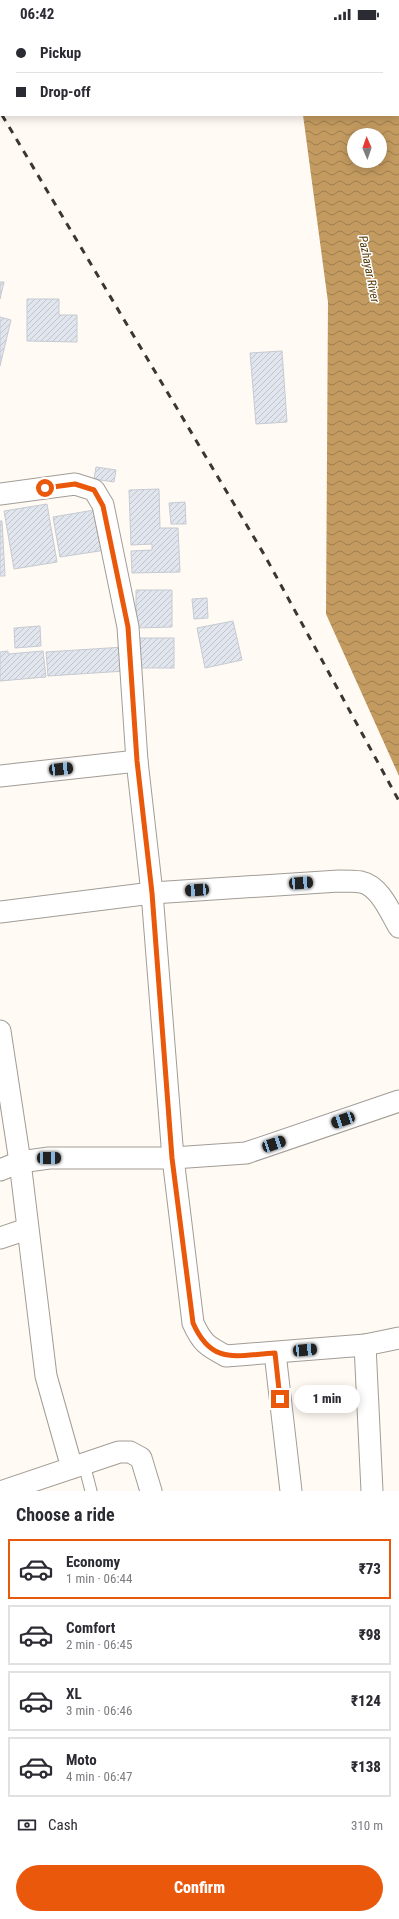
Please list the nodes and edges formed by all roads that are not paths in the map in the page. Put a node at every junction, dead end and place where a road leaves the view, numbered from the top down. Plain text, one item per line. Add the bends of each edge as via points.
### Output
1 (0, 494) edge
2 (137, 761) junction
3 (0, 776) edge
4 (152, 893) junction
5 (0, 912) edge
6 (399, 927) edge
7 (0, 1031) edge
8 (399, 1101) edge
9 (172, 1158) junction
10 (20, 1162) junction
11 (0, 1170) edge
12 (27, 1229) junction
13 (0, 1238) edge
14 (399, 1338) edge
15 (365, 1345) junction
16 (275, 1353) junction
17 (78, 1466) junction
18 (3, 1491) edge
19 (91, 1491) edge
20 (151, 1491) edge
21 (291, 1491) edge
22 (372, 1491) edge

1 - 2 street via 75,484 94,490 103,506 128,627
2 - 3 street
2 - 4 street
4 - 5 street
4 - 6 street via 339,881 361,882 370,885 376,891
4 - 9 street
7 - 10 street
8 - 9 street via 246,1153
9 - 10 street via 49,1158
9 - 16 street via 193,1323 200,1338 206,1346 226,1356
10 - 11 street
10 - 12 street
12 - 13 street
12 - 17 street via 46,1376
14 - 15 street
15 - 16 street
15 - 22 street
16 - 21 street
17 - 18 street
17 - 19 lane
17 - 20 street via 119,1452 130,1452 141,1458

